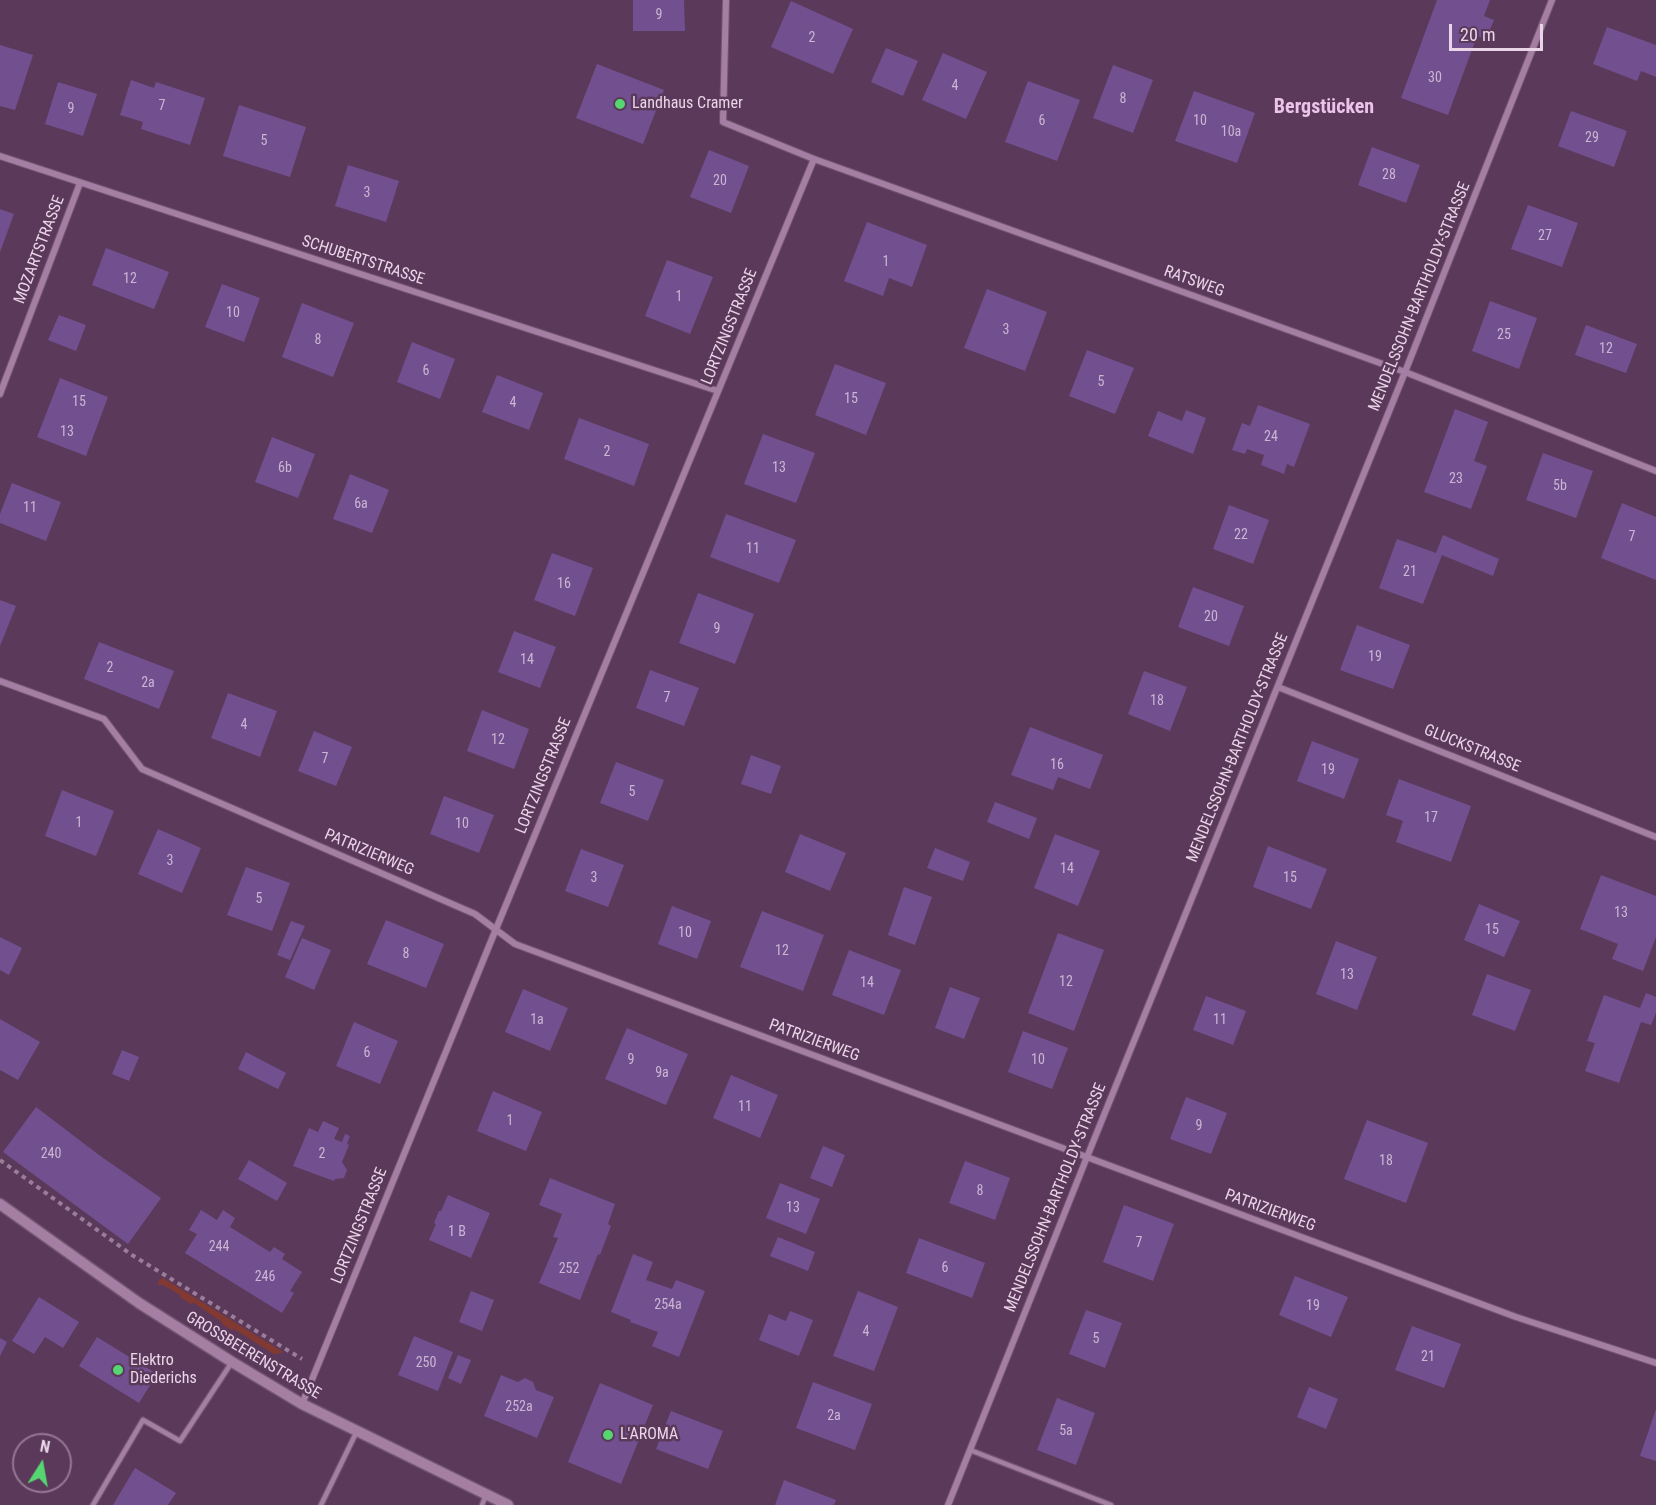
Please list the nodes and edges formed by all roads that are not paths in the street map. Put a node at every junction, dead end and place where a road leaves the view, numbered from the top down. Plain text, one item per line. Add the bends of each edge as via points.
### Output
1 (726, 0) edge
2 (1552, 0) edge
3 (0, 156) edge
4 (814, 159) junction
5 (80, 183) junction
6 (1405, 372) junction
7 (718, 391) junction
8 (0, 394) edge
9 (1656, 471) edge
10 (0, 681) edge
11 (1278, 687) junction
12 (1656, 837) edge
13 (496, 930) junction
14 (1086, 1157) junction
15 (0, 1204) edge
16 (232, 1362) junction
17 (1656, 1363) edge
18 (302, 1404) junction
19 (357, 1431) junction
20 (970, 1450) junction
21 (484, 1500) edge
22 (93, 1505) edge
23 (321, 1505) edge
24 (508, 1505) edge
25 (948, 1505) edge
26 (1111, 1505) edge

1 - 4 street, RATSWEG via 723,122
2 - 6 street, MENDELSSOHN-BARTHOLDY-STRASSE
3 - 5 street, SCHUBERTSTRASSE
4 - 6 street, RATSWEG
4 - 7 street, LORTZINGSTRASSE
5 - 7 street, SCHUBERTSTRASSE
5 - 8 street, MOZARTSTRASSE
6 - 9 street, RATSWEG
6 - 11 street, MENDELSSOHN-BARTHOLDY-STRASSE
7 - 13 street, LORTZINGSTRASSE
10 - 13 street, PATRIZIERWEG via 104,719 142,769 476,914
11 - 12 street, GLUCKSTRASSE
11 - 14 street, MENDELSSOHN-BARTHOLDY-STRASSE
13 - 14 street, PATRIZIERWEG via 515,944
13 - 18 street, LORTZINGSTRASSE
14 - 17 street, PATRIZIERWEG via 1516,1317
14 - 20 street, MENDELSSOHN-BARTHOLDY-STRASSE
15 - 16 street, GROSSBEERENSTRASSE
16 - 18 street, GROSSBEERENSTRASSE
16 - 22 lane via 180,1441 143,1420
18 - 19 street, GROSSBEERENSTRASSE
19 - 21 street, GROSSBEERENSTRASSE
19 - 23 lane
20 - 25 street, MENDELSSOHN-BARTHOLDY-STRASSE
20 - 26 lane
21 - 24 street, GROSSBEERENSTRASSE

